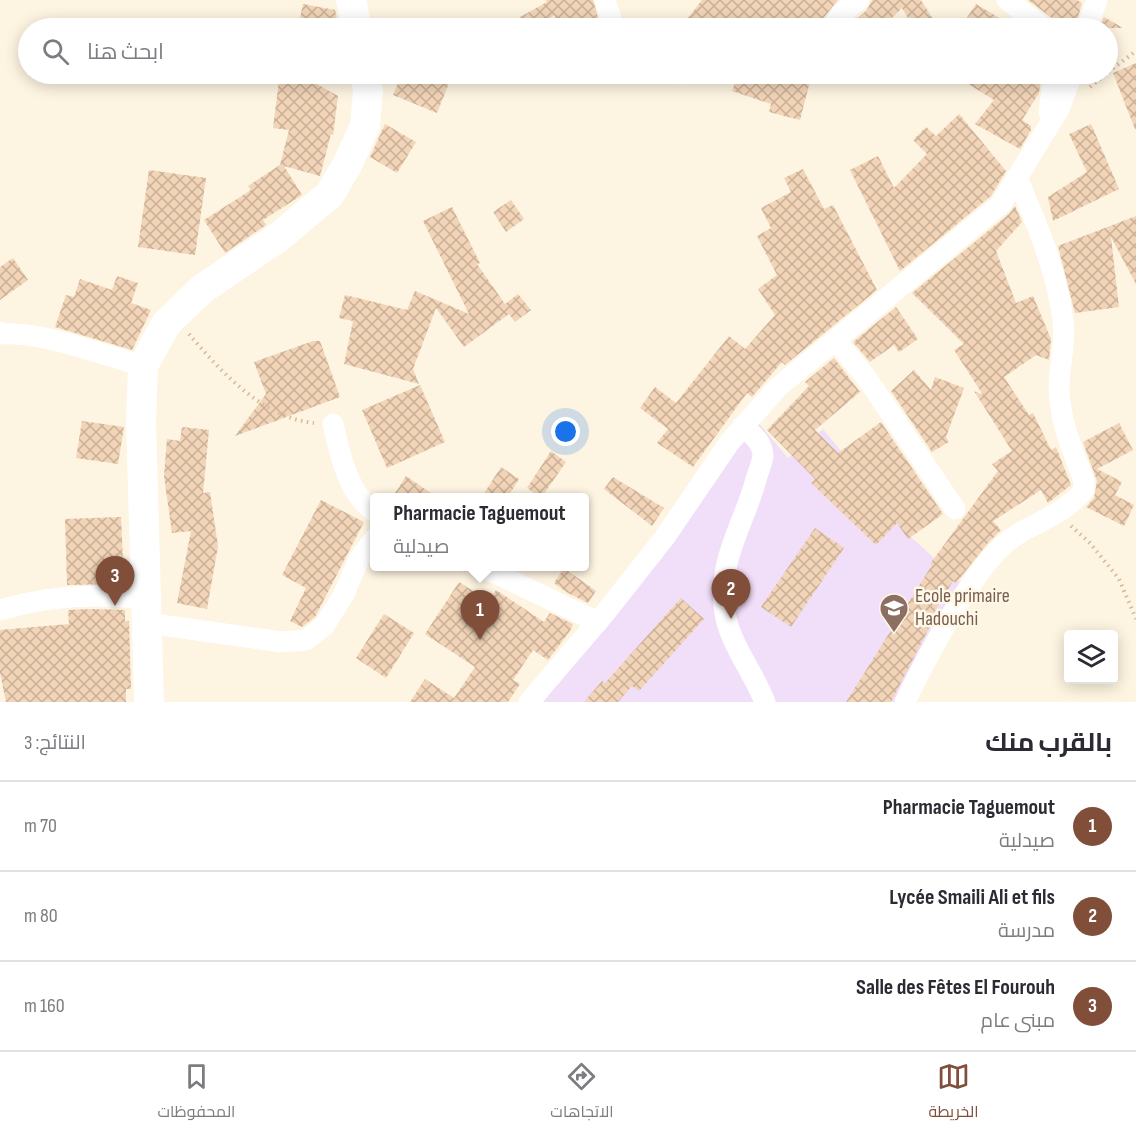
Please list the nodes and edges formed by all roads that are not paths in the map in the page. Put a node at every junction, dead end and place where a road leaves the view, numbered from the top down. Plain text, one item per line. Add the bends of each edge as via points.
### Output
1 (351, 0) edge
2 (605, 0) edge
3 (859, 0) edge
4 (1097, 0) edge
5 (355, 18) edge
6 (611, 18) edge
7 (839, 18) edge
8 (1091, 18) edge
9 (367, 84) edge
10 (1053, 84) edge
11 (1068, 84) edge
12 (1047, 130) junction
13 (1017, 178) junction
14 (0, 332) edge
15 (835, 340) junction
16 (143, 366) junction
17 (333, 424) road end
18 (743, 426) junction
19 (955, 508) dead end
20 (370, 509) edge
21 (370, 545) edge
22 (489, 571) edge
23 (0, 610) edge
24 (146, 611) junction
25 (598, 622) junction
26 (149, 702) edge
27 (529, 702) edge
28 (765, 702) edge
29 (905, 702) edge

1 - 5 main road
2 - 6 street
3 - 7 street
4 - 8 street
9 - 16 main road via 365,126 330,194 279,237 202,289 173,316
10 - 12 street
11 - 12 street
12 - 13 street
13 - 15 street via 1001,204
13 - 29 street via 1057,285 1064,324 1061,413 1084,490 1073,504 1011,539 987,566 962,600
14 - 16 street via 57,342
15 - 18 street via 777,388
15 - 19 street via 866,377
16 - 24 main road
17 - 20 street via 341,457 361,503
18 - 25 street
18 - 28 street via 759,442 763,455 724,570 724,605 728,633 752,671
21 - 24 street via 324,626 306,640 281,642
22 - 25 street
23 - 24 street via 37,599 114,595
24 - 26 main road
25 - 27 street

